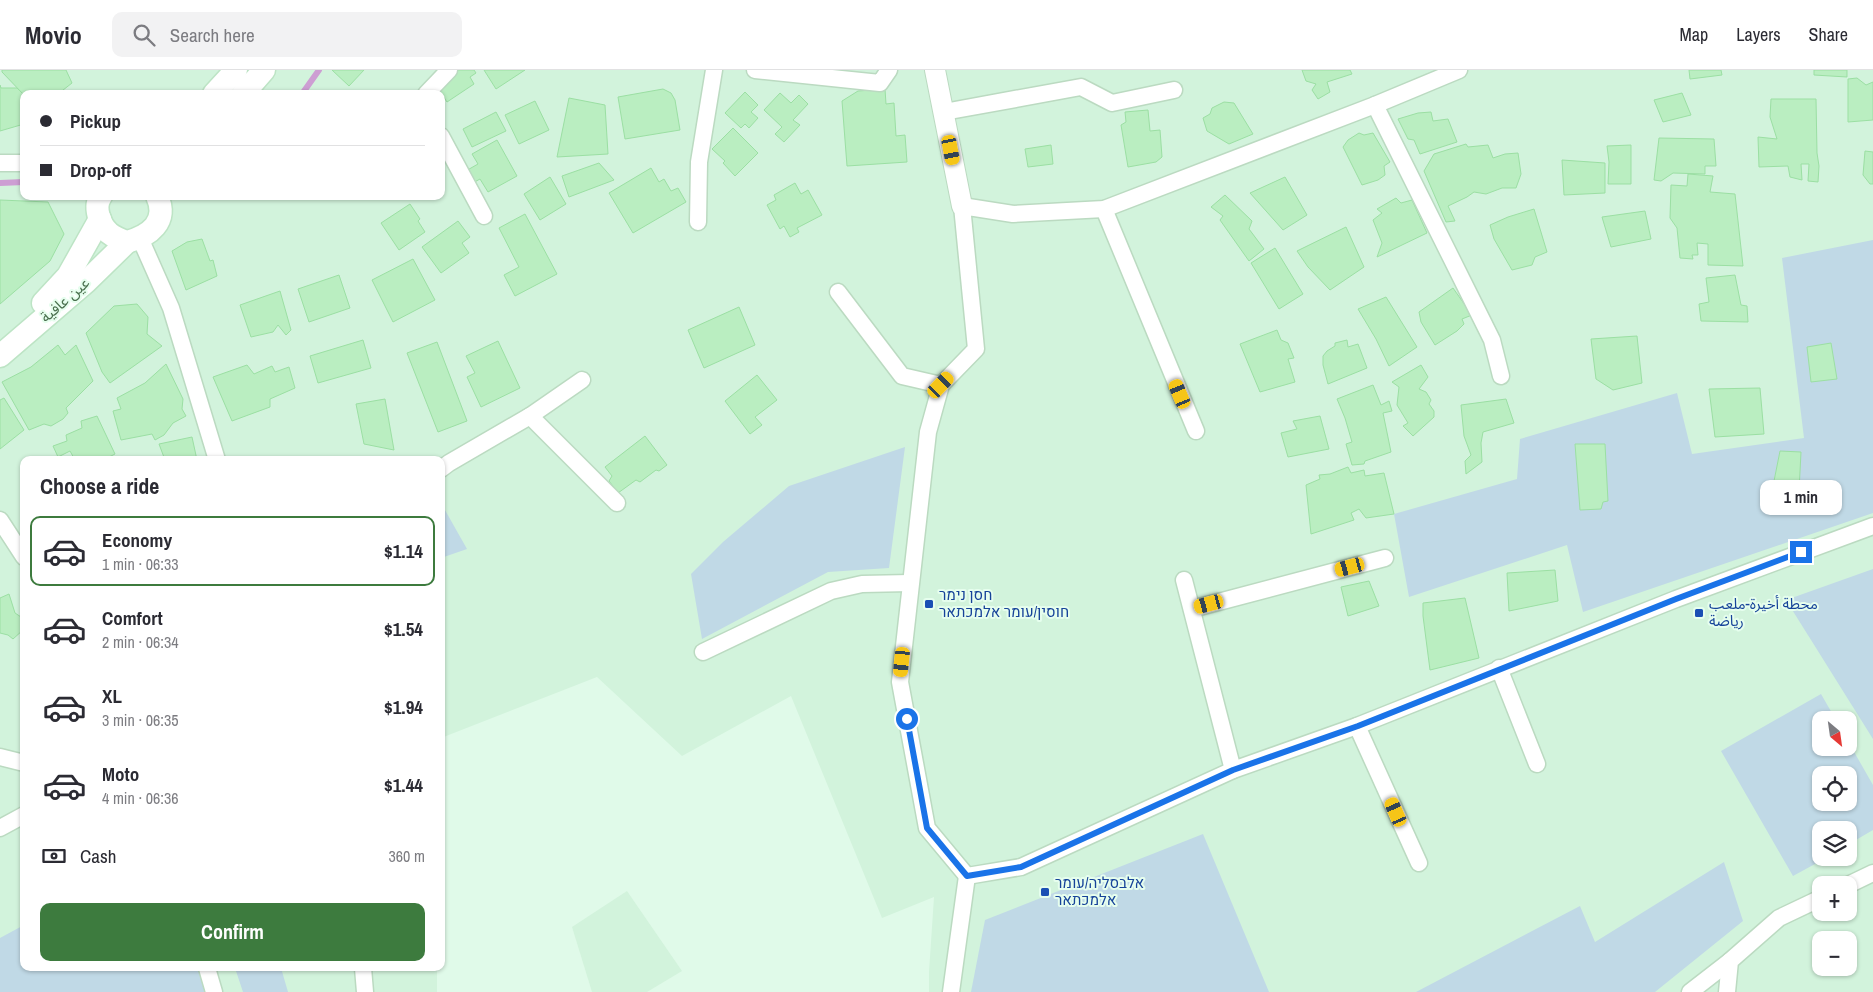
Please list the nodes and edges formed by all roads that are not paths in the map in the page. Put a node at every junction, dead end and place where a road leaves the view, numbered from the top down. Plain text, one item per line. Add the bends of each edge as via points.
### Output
1 (236, 70) edge
2 (264, 70) edge
3 (449, 70) edge
4 (714, 70) edge
5 (755, 70) edge
6 (889, 70) edge
7 (935, 70) edge
8 (1459, 70) edge
9 (218, 90) edge
10 (246, 90) edge
11 (430, 90) edge
12 (1174, 90) dead end
13 (1375, 105) junction
14 (944, 112) junction
15 (445, 143) edge
16 (0, 163) edge
17 (20, 163) edge
18 (161, 200) edge
19 (99, 203) edge
20 (962, 206) junction
21 (1104, 209) junction
22 (484, 216) dead end
23 (698, 222) dead end
24 (133, 240) junction
25 (838, 292) dead end
26 (0, 337) edge
27 (0, 356) edge
28 (1501, 376) dead end
29 (582, 380) dead end
30 (941, 385) junction
31 (530, 416) junction
32 (1196, 431) dead end
33 (216, 456) edge
34 (445, 466) edge
35 (616, 503) dead end
36 (0, 520) edge
37 (1873, 526) edge
38 (20, 552) edge
39 (1385, 558) dead end
40 (1184, 580) dead end
41 (910, 583) junction
42 (1192, 609) junction
43 (703, 652) dead end
44 (1500, 668) junction
45 (1358, 726) junction
46 (0, 757) edge
47 (20, 762) edge
48 (1537, 764) dead end
49 (1233, 770) junction
50 (20, 817) edge
51 (0, 828) edge
52 (1419, 863) dead end
53 (1873, 873) edge
54 (967, 876) junction
55 (1857, 881) edge
56 (1812, 902) edge
57 (1730, 961) junction
58 (208, 971) edge
59 (363, 971) edge
60 (214, 992) edge
61 (366, 992) edge
62 (951, 992) edge
63 (1690, 992) edge
64 (1727, 992) edge

1 - 9 main road
2 - 10 main road
3 - 11 street
4 - 23 street via 699,162
5 - 6 street via 880,83
7 - 14 street
8 - 13 street
12 - 14 street via 1112,104 1081,87
13 - 21 street
13 - 28 street via 1492,340
14 - 20 street
15 - 22 street
16 - 17 street
18 - 24 main road, عين عافية via 154,229
19 - 24 main road via 108,232
19 - 26 main road, عين عافية via 68,276 41,306
20 - 21 street via 1013,214
20 - 30 street via 976,349
21 - 32 street
24 - 27 main road, عين عافية
24 - 33 street via 171,308
25 - 30 street via 902,376
29 - 31 street
30 - 41 street via 928,432
31 - 34 street
31 - 35 street
36 - 38 street
37 - 44 street
39 - 42 street
40 - 42 street
41 - 43 street via 862,584 831,591
41 - 54 street via 900,682 927,828
42 - 49 street
44 - 45 street
44 - 48 street
45 - 49 street
45 - 52 street
46 - 47 street
49 - 54 street via 1021,867
50 - 51 street
53 - 55 street
54 - 62 street
56 - 57 street via 1779,918
57 - 63 street
57 - 64 street
58 - 60 street
59 - 61 street

